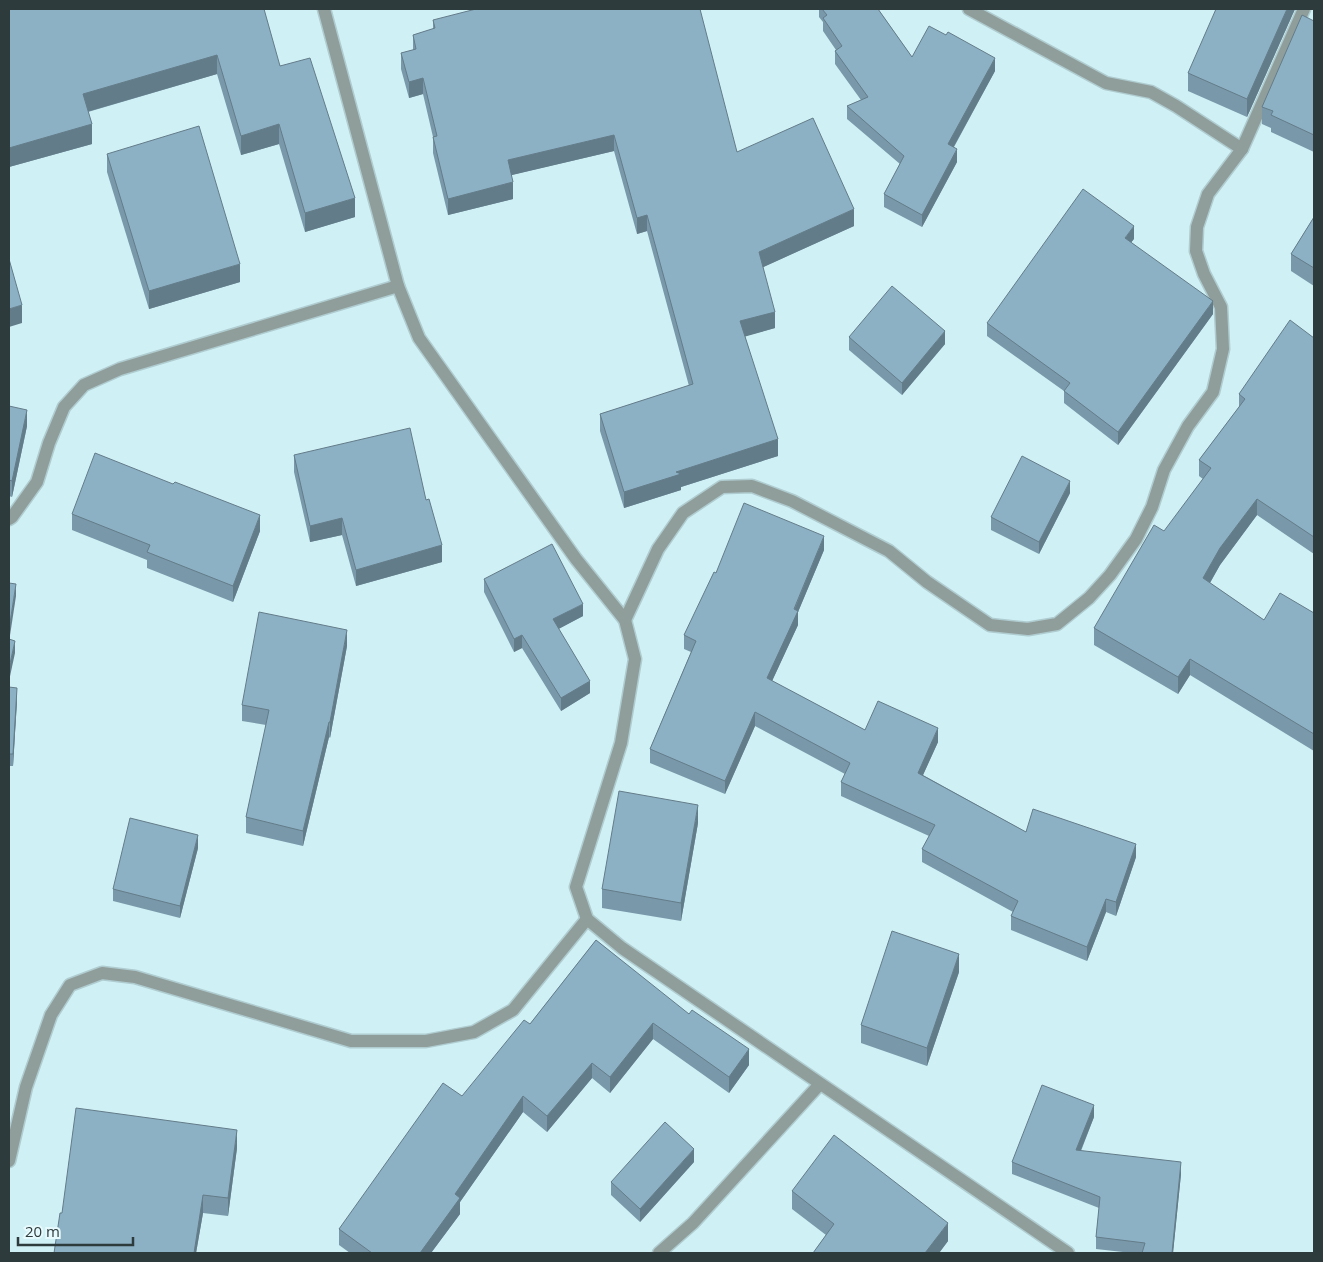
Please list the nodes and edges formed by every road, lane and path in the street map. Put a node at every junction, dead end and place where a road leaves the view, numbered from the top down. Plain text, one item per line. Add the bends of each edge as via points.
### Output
1 (324, 9) edge
2 (969, 9) edge
3 (1304, 9) edge
4 (1242, 149) junction
5 (398, 286) junction
6 (9, 518) edge
7 (625, 620) junction
8 (586, 919) junction
9 (820, 1084) junction
10 (9, 1161) edge
11 (659, 1253) edge
12 (1068, 1253) edge

1 - 5 street
2 - 4 street via 1106,83 1151,92
3 - 4 street
4 - 7 street via 1208,194 1197,227 1196,251 1221,307 1223,349 1213,392 1188,426 1164,470 1136,539 1089,598 1057,624 1028,629 990,626 889,551 792,501 752,486 722,487 683,513 658,549
5 - 6 street via 120,369 84,385 64,407 37,482
5 - 7 street via 419,338 576,559
7 - 8 street via 635,659 621,743 576,887
8 - 9 street via 622,948
8 - 10 street via 513,1010 474,1032 426,1041 351,1041 136,977 102,973 70,985 51,1015 35,1060
9 - 11 street via 693,1223
9 - 12 street

